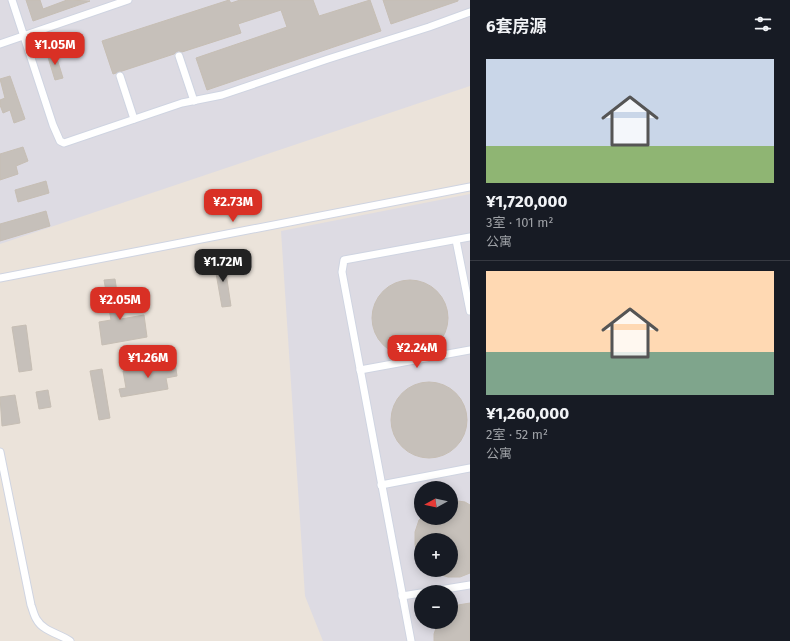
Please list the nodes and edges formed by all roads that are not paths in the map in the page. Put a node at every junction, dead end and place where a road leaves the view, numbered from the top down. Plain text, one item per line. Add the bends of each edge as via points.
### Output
1 (12, 0) edge
2 (128, 0) edge
3 (112, 2) edge
4 (470, 12) edge
5 (24, 35) junction
6 (0, 44) edge
7 (179, 56) dead end
8 (120, 76) dead end
9 (194, 101) junction
10 (134, 119) junction
11 (470, 187) edge
12 (470, 237) edge
13 (456, 240) junction
14 (0, 278) edge
15 (470, 311) edge
16 (470, 350) edge
17 (360, 370) junction
18 (0, 452) edge
19 (470, 468) edge
20 (381, 485) junction
21 (470, 585) edge
22 (458, 587) edge
23 (414, 594) edge
24 (402, 596) junction
25 (70, 641) edge
26 (411, 641) edge

1 - 5 street
2 - 3 street
3 - 5 street
4 - 9 street via 222,95
5 - 6 street
5 - 10 street via 60,141 64,144
7 - 9 street
8 - 10 street
9 - 10 street
11 - 14 street
12 - 13 street
13 - 15 street
13 - 17 street via 344,260 342,272
16 - 17 street
17 - 20 street
18 - 25 street via 31,605 37,622 45,629
19 - 20 street
20 - 24 street
21 - 22 street
23 - 24 street
24 - 26 street

